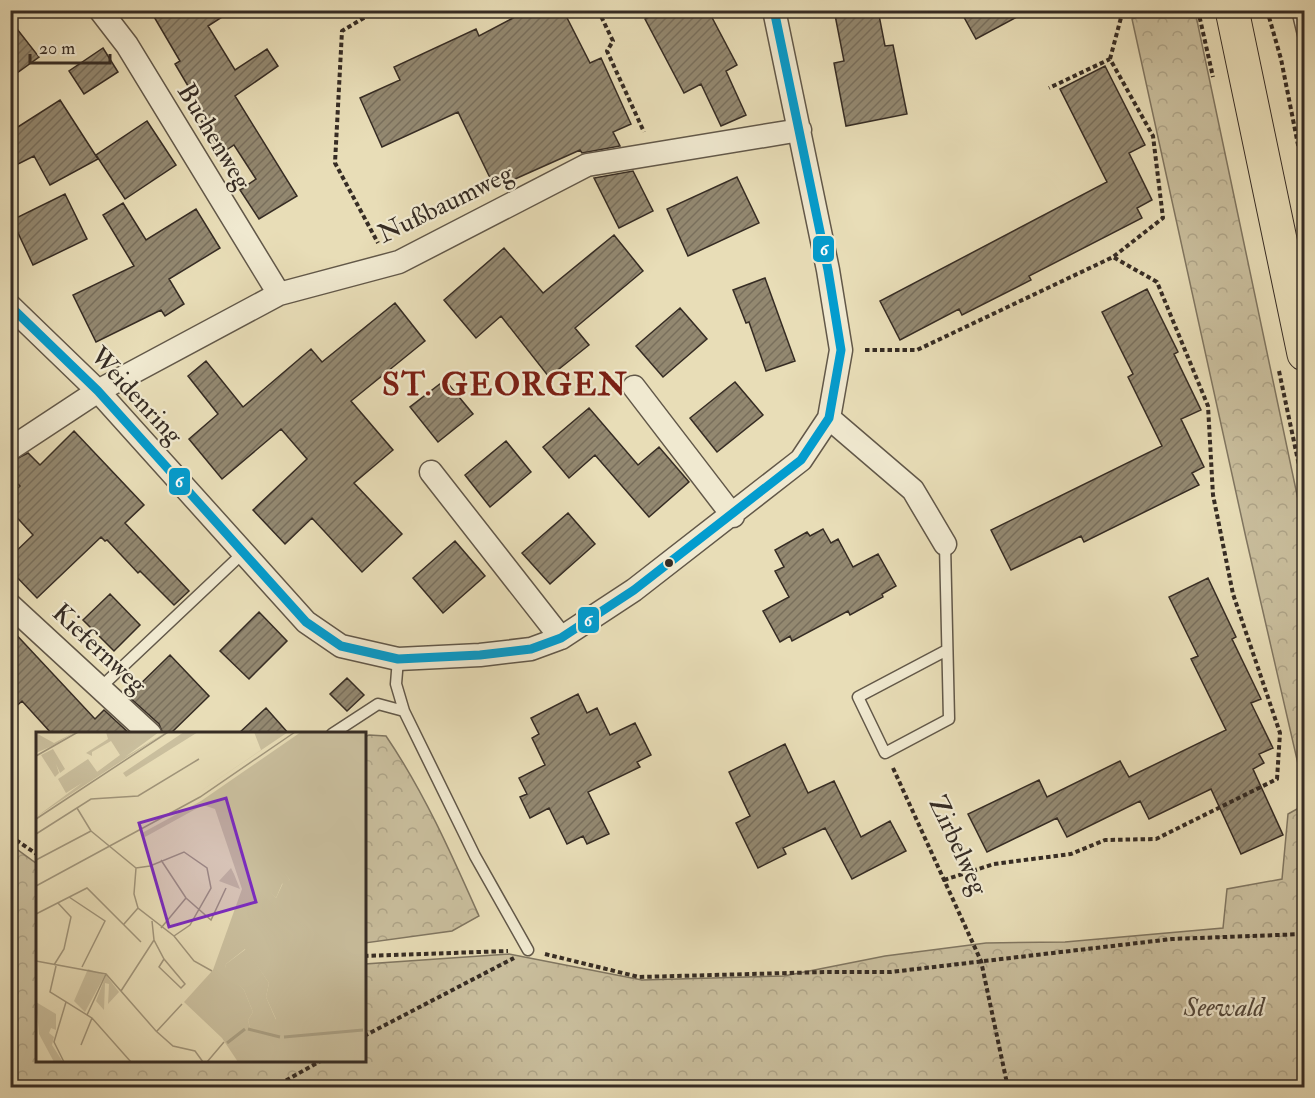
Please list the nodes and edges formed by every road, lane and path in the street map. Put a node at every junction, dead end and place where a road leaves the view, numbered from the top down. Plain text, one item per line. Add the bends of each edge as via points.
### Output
1 (100, 10) edge
2 (377, 10) edge
3 (598, 10) edge
4 (774, 10) edge
5 (1123, 10) edge
6 (1232, 10) edge
7 (1267, 10) edge
8 (1297, 10) edge
9 (1305, 39) edge
10 (1110, 59) junction
11 (1049, 88) dead end
12 (800, 130) junction
13 (655, 154) junction
14 (1305, 175) edge
15 (1113, 256) junction
16 (389, 264) junction
17 (279, 294) junction
18 (10, 306) edge
19 (841, 350) junction
20 (1305, 354) edge
21 (634, 387) dead end
22 (98, 391) junction
23 (829, 418) junction
24 (10, 449) edge
25 (431, 472) dead end
26 (732, 516) junction
27 (945, 544) joint
28 (243, 553) junction
29 (10, 605) edge
30 (561, 638) junction
31 (947, 650) junction
32 (398, 659) junction
33 (101, 687) junction
34 (404, 711) junction
35 (148, 732) edge
36 (335, 732) edge
37 (885, 753) junction
38 (10, 836) edge
39 (36, 854) edge
40 (944, 880) junction
41 (1305, 934) edge
42 (528, 950) junction
43 (366, 956) edge
44 (981, 961) junction
45 (366, 1035) edge
46 (318, 1062) edge
47 (273, 1088) edge
48 (1008, 1088) edge

1 - 17 street, Buchenweg via 127,45
2 - 16 path via 342,31 335,163
3 - 13 path via 613,41 608,51
4 - 12 street, Weidenring
5 - 10 path
6 - 20 main road
7 - 14 path
8 - 9 lane
10 - 11 path
10 - 15 path via 1153,136 1163,218
12 - 13 street, Nußbaumweg
12 - 19 street, Weidenring
13 - 16 street, Nußbaumweg via 586,165
15 - 19 path via 917,350
15 - 40 path via 1157,282 1208,406 1213,495 1233,594 1280,733 1277,779 1156,839 1105,840 1071,854 994,864
16 - 17 street, Nußbaumweg
17 - 22 street, Nußbaumweg
18 - 22 street, Weidenring
19 - 23 street, Weidenring
21 - 26 street
22 - 24 street
22 - 28 street, Weidenring
23 - 26 street, Weidenring via 801,460
23 - 27 street via 913,490
25 - 30 street
26 - 30 street, Weidenring via 634,590
27 - 31 lane
28 - 32 street, Weidenring via 306,622 341,646
28 - 33 lane
29 - 33 street, Kiefernweg
30 - 32 street, Weidenring via 531,649
31 - 37 lane via 949,719
31 - 37 lane via 858,697
32 - 34 lane via 396,684
33 - 35 street, Kiefernweg
34 - 36 lane via 378,704
34 - 42 lane via 475,856
37 - 40 path, Zirbelweg
38 - 39 path
40 - 44 path, Zirbelweg
41 - 44 path via 1172,939
42 - 43 path
42 - 44 path via 639,977 891,972
42 - 45 path
44 - 48 path, Zirbelweg
46 - 47 path

